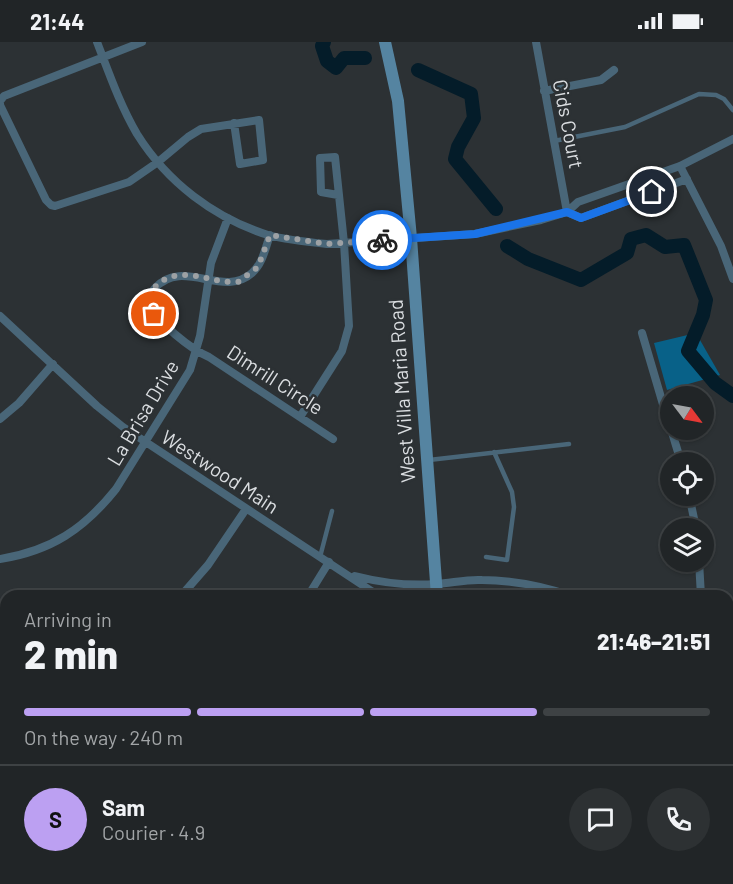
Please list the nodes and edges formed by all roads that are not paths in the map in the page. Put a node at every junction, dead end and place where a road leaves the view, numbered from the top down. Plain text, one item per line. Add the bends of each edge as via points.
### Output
1 (97, 42) edge
2 (142, 42) edge
3 (385, 42) edge
4 (536, 42) edge
5 (103, 58) junction
6 (614, 70) dead end
7 (544, 91) junction
8 (0, 105) edge
9 (733, 110) edge
10 (234, 123) junction
11 (554, 141) junction
12 (732, 141) edge
13 (158, 162) junction
14 (680, 166) junction
15 (687, 178) junction
16 (338, 195) junction
17 (567, 212) junction
18 (228, 218) junction
19 (270, 235) junction
20 (411, 238) junction
21 (344, 243) junction
22 (733, 279) edge
23 (208, 280) junction
24 (0, 316) edge
25 (642, 333) dead end
26 (196, 351) junction
27 (53, 364) junction
28 (660, 392) edge
29 (300, 417) junction
30 (0, 419) edge
31 (333, 439) dead end
32 (145, 442) junction
33 (569, 444) dead end
34 (494, 452) junction
35 (426, 460) junction
36 (246, 509) junction
37 (332, 512) dead end
38 (320, 557) junction
39 (486, 557) dead end
40 (0, 559) edge
41 (329, 562) junction
42 (700, 572) edge
43 (348, 575) junction
44 (186, 590) edge
45 (312, 590) edge
46 (370, 590) edge
47 (436, 590) edge
48 (554, 590) edge
49 (701, 590) edge

1 - 5 street
2 - 5 street
3 - 20 main road, West Villa Maria Road via 398,101
4 - 7 street, Cids Court
5 - 8 street via 4,96
5 - 13 street via 138,135
6 - 7 street via 601,80
7 - 11 street, Cids Court
8 - 13 street via 51,205 60,206 120,186
9 - 11 lane via 716,94 699,94 625,127
10 - 10 street via 259,120 263,160 240,164
10 - 13 street via 201,129
11 - 17 street, Cids Court
12 - 14 street
13 - 18 street via 193,196
14 - 15 street
14 - 17 street via 578,202
15 - 17 street via 581,218
15 - 22 street
16 - 16 street via 335,157 320,158 321,192
16 - 21 street
17 - 20 street via 475,234
18 - 19 street
18 - 23 street, La Brisa Drive via 215,248
19 - 21 street
19 - 23 street via 262,260 246,278 238,282
20 - 21 street
20 - 35 main road, West Villa Maria Road
21 - 29 street via 349,313 346,339 336,362
23 - 26 street, La Brisa Drive
23 - 26 street, Dimrill Circle via 186,275 166,278 151,292 147,305
24 - 27 street, Westwood Main
25 - 28 street
26 - 29 street, Dimrill Circle
26 - 32 street, La Brisa Drive via 186,378
27 - 30 street
27 - 32 street, Westwood Main
29 - 31 street, Dimrill Circle
32 - 36 street, Westwood Main
32 - 40 street, La Brisa Drive via 116,489 86,522 52,544
33 - 34 lane
34 - 35 lane
34 - 39 lane via 512,492 514,507 507,560
35 - 47 main road, West Villa Maria Road
36 - 38 street, Westwood Main
36 - 44 street
37 - 38 lane
38 - 41 street, Westwood Main
41 - 43 street, Westwood Main
41 - 45 street
42 - 49 street
43 - 46 street, Westwood Main
43 - 47 street, Westwood Main
47 - 48 street, Westwood Main via 480,580 536,584

